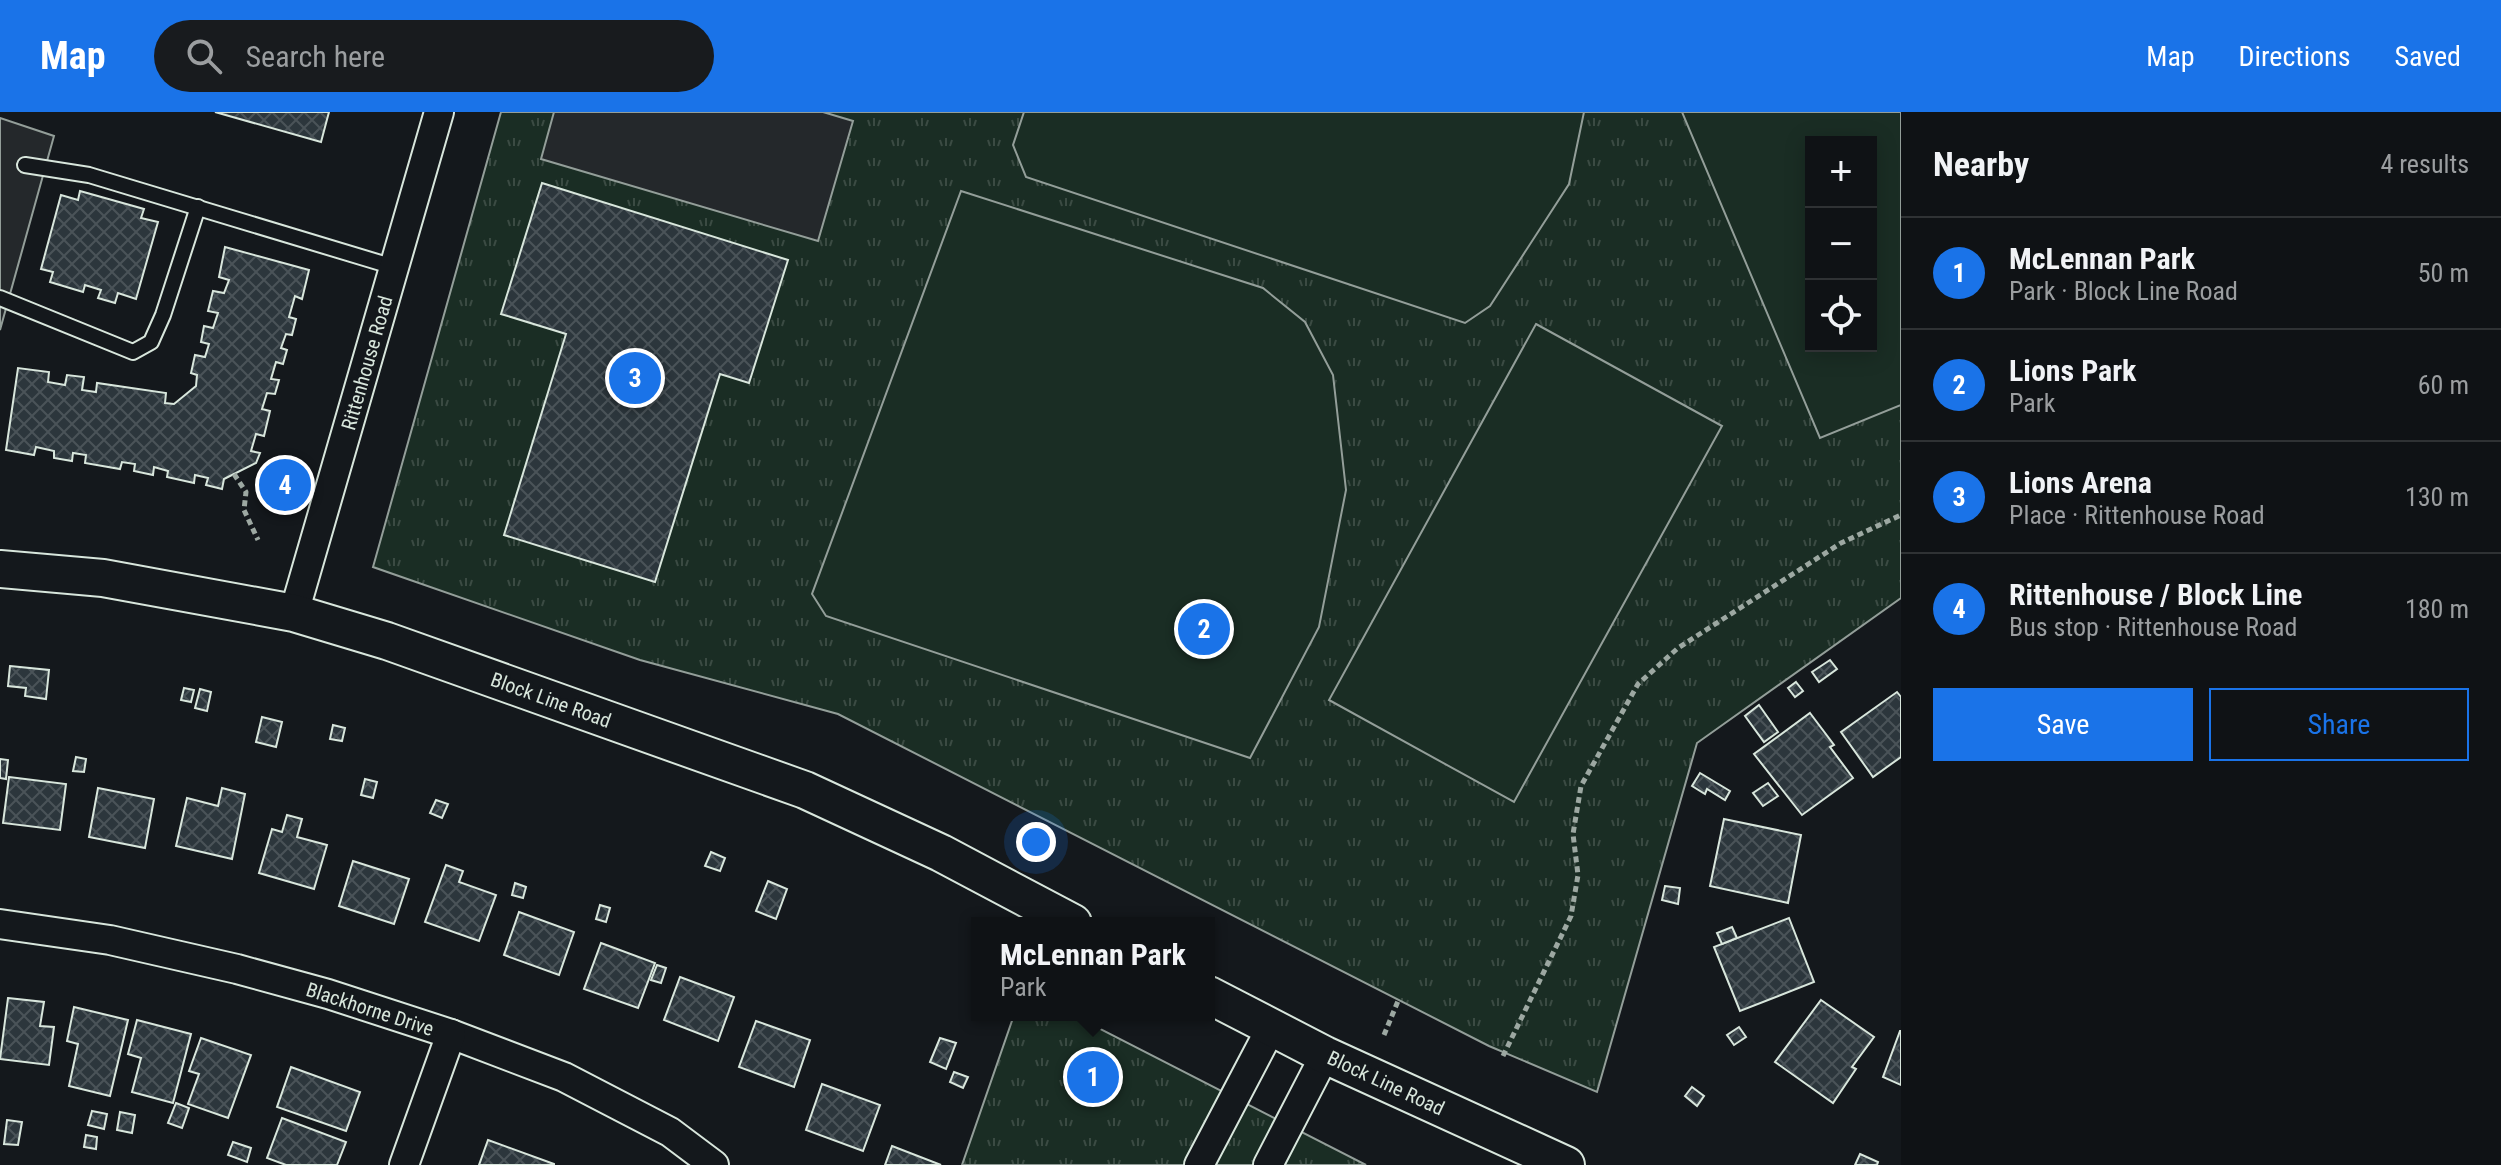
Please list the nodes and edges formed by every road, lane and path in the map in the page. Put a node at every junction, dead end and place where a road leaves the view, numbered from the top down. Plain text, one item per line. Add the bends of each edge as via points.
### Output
1 (439, 112) edge
2 (25, 165) dead end
3 (198, 207) junction
4 (394, 267) junction
5 (0, 298) edge
6 (234, 474) dead end
7 (1901, 515) edge
8 (258, 540) dead end
9 (0, 569) edge
10 (294, 613) junction
11 (1062, 917) edge
12 (0, 924) edge
13 (1215, 998) edge
14 (1398, 1001) dead end
15 (1271, 1028) junction
16 (451, 1034) junction
17 (1384, 1035) dead end
18 (1325, 1055) junction
19 (1503, 1056) dead end
20 (404, 1165) edge
21 (714, 1165) edge
22 (1199, 1165) edge
23 (1268, 1165) edge
24 (1566, 1165) edge

1 - 4 street, Rittenhouse Road
2 - 3 lane via 89,175
3 - 4 lane
3 - 5 lane via 151,342 133,352
4 - 10 street, Rittenhouse Road
6 - 8 path via 246,492 244,510
7 - 19 path via 1841,543 1678,648 1638,684 1581,786 1573,834 1578,875 1571,916
9 - 10 street, Block Line Road via 103,578
10 - 11 street, Block Line Road via 805,790
12 - 16 street, Blackhorne Drive via 110,940 237,969
13 - 15 street, Block Line Road
14 - 17 path
15 - 18 street, Block Line Road
15 - 22 street
16 - 20 street
16 - 21 street, Blackhorne Drive via 564,1077 670,1132
18 - 23 street
18 - 24 street, Block Line Road

